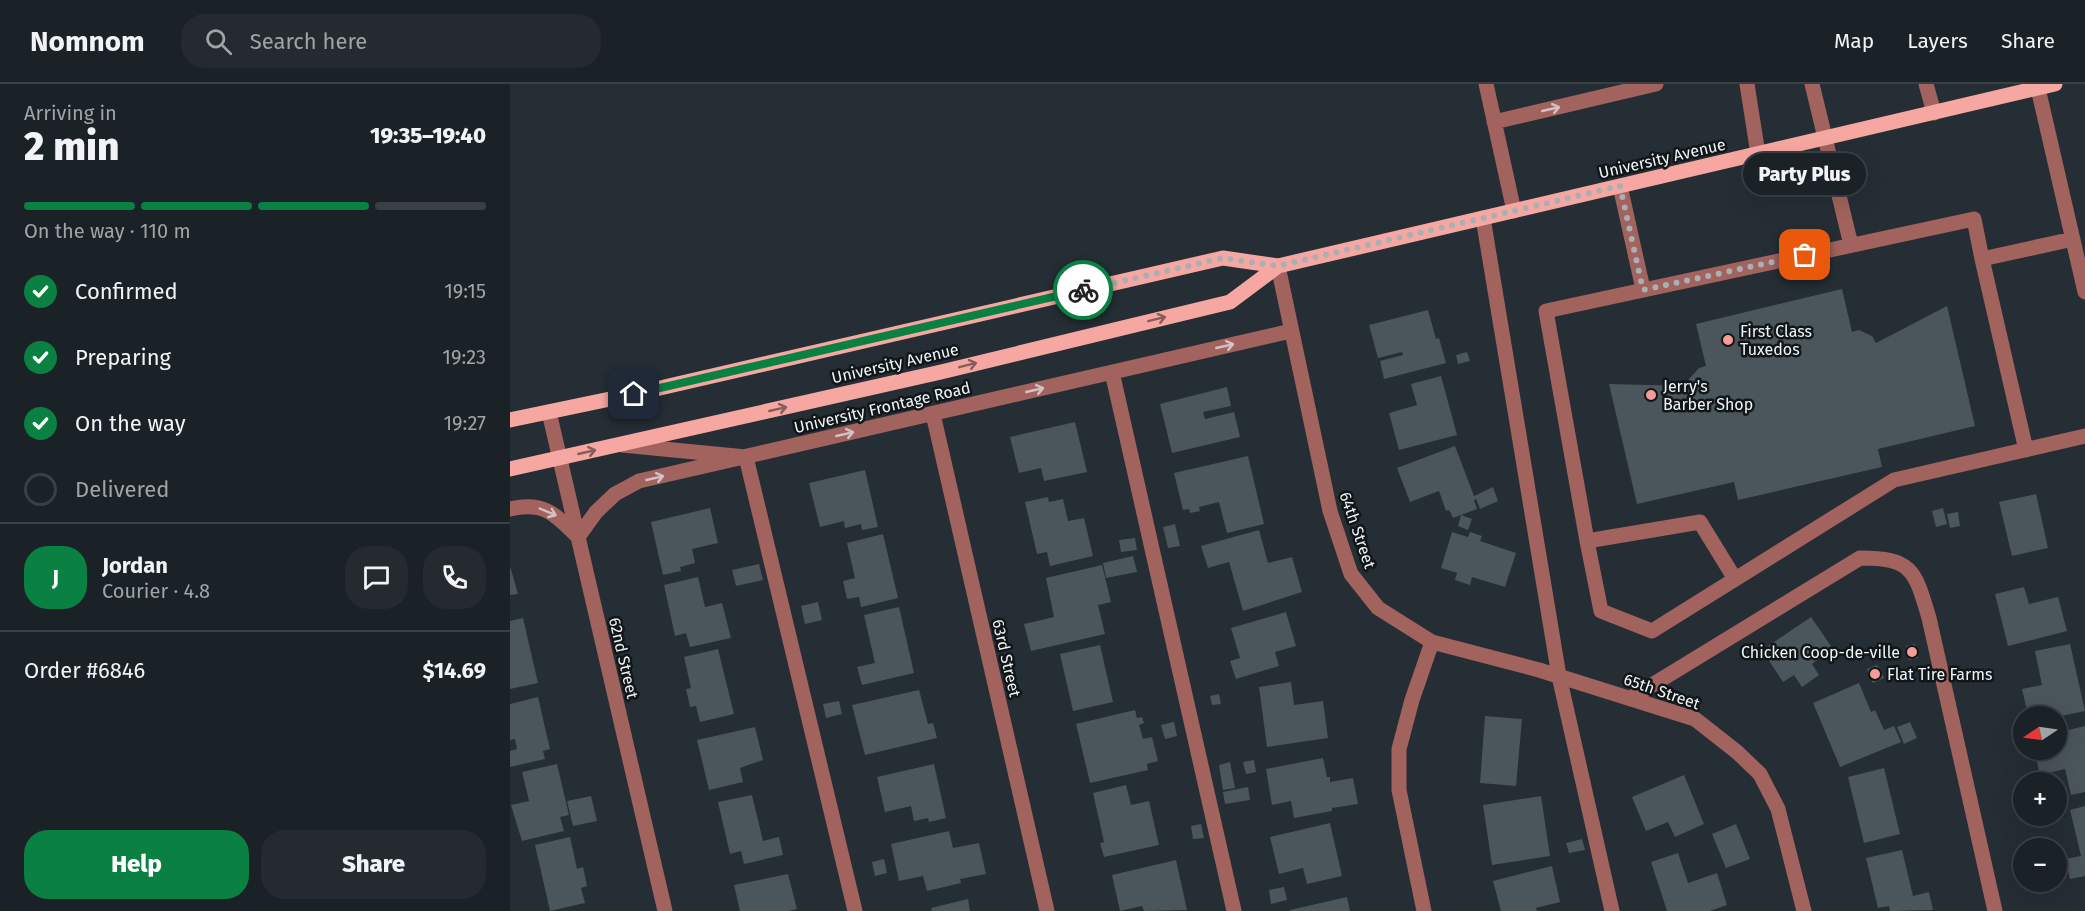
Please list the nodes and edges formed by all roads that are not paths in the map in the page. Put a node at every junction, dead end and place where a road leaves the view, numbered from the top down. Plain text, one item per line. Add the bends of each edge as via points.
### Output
1 (1486, 84) edge
2 (1656, 84) edge
3 (1747, 84) edge
4 (1812, 84) edge
5 (1926, 84) edge
6 (2055, 84) edge
7 (2037, 86) edge
8 (1934, 113) junction
9 (1494, 122) junction
10 (1826, 138) junction
11 (1758, 154) junction
12 (1620, 186) junction
13 (1514, 211) junction
14 (1483, 218) junction
15 (2073, 238) junction
16 (1851, 245) junction
17 (1982, 259) junction
18 (1278, 266) junction
19 (1643, 290) junction
20 (2085, 292) edge
21 (1291, 331) junction
22 (1112, 372) junction
23 (549, 412) junction
24 (933, 414) junction
25 (510, 420) edge
26 (2085, 436) edge
27 (620, 444) junction
28 (2026, 450) junction
29 (746, 457) junction
30 (560, 458) junction
31 (510, 469) edge
32 (510, 509) edge
33 (578, 537) junction
34 (1587, 541) junction
35 (1735, 579) junction
36 (1432, 642) junction
37 (1559, 676) junction
38 (1631, 698) junction
39 (665, 911) edge
40 (855, 911) edge
41 (1047, 911) edge
42 (1234, 911) edge
43 (1424, 911) edge
44 (1612, 911) edge
45 (1804, 911) edge
46 (1995, 911) edge

1 - 9 street
9 -> 2 street
3 - 11 street
4 - 10 street
5 - 8 street
6 - 7 main road, University Avenue
7 - 8 main road, University Avenue
7 - 15 street
8 - 10 main road, University Avenue
9 - 13 street
10 - 11 main road, University Avenue
10 - 16 street
11 - 12 main road, University Avenue
12 - 13 main road, University Avenue
12 - 19 street
13 - 14 main road, University Avenue
14 - 18 main road, University Avenue
14 - 37 street
15 - 17 street
15 - 20 street
16 - 17 street via 1974,219
16 - 19 street
17 - 28 street
18 - 21 street, 64th Street
18 - 23 main road, University Avenue via 1223,258
27 -> 18 main road, University Avenue via 1230,302
19 - 34 street via 1546,311
22 -> 21 street, University Frontage Road
21 - 36 street, 64th Street via 1330,511 1351,574 1378,608
24 -> 22 street, University Frontage Road
22 - 42 street
23 - 25 main road, University Avenue
23 - 30 street, 62nd Street
29 -> 24 street, University Frontage Road
24 - 41 street, 63rd Street
26 - 28 street
27 - 29 street
30 -> 27 main road, University Avenue
28 - 35 street via 1894,480
33 -> 29 street, University Frontage Road via 615,494 639,481
29 - 40 street
30 - 31 main road, University Avenue
30 - 33 street, 62nd Street
32 -> 33 street via 528,505 554,513
33 - 39 street, 62nd Street
34 - 35 street via 1700,522
34 - 35 street via 1601,611 1652,631
36 - 37 street, 65th Street
36 - 43 street via 1399,749 1399,790
37 - 38 street, 65th Street
37 - 44 street
38 - 45 street, 65th Street via 1695,719 1760,774 1778,809
38 - 46 street via 1860,558 1884,558 1905,566 1918,582 1929,618

